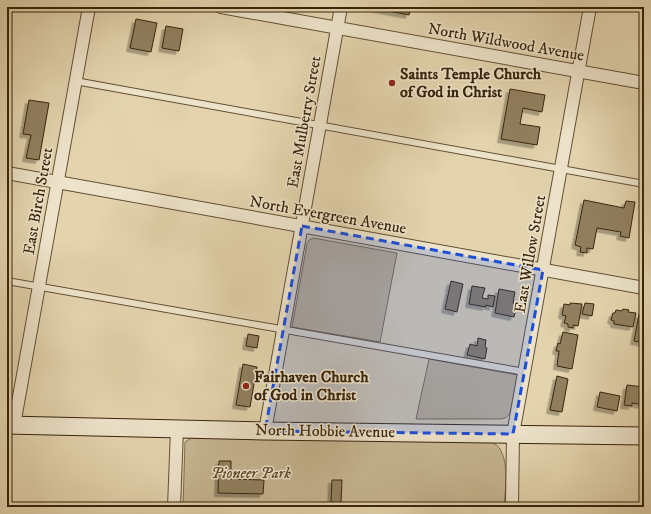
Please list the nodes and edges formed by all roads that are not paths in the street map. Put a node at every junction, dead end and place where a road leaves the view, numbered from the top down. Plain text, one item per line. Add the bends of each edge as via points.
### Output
1 (89, 7) edge
2 (221, 7) edge
3 (341, 7) edge
4 (590, 7) edge
5 (337, 28) junction
6 (579, 71) junction
7 (75, 82) junction
8 (644, 83) edge
9 (320, 125) junction
10 (561, 169) junction
11 (7, 173) edge
12 (57, 182) junction
13 (644, 184) edge
14 (302, 226) junction
15 (543, 270) junction
16 (7, 281) edge
17 (38, 286) junction
18 (644, 288) edge
19 (283, 330) junction
20 (525, 372) junction
21 (11, 425) edge
22 (177, 429) junction
23 (265, 431) junction
24 (514, 434) junction
25 (644, 436) edge
26 (174, 507) edge
27 (512, 507) edge

1 - 7 street, East Birch Street
2 - 5 street, North Wildwood Avenue
3 - 5 street, East Mulberry Street
4 - 6 street, East Willow Street
5 - 6 street, North Wildwood Avenue
5 - 9 street, East Mulberry Street
6 - 8 street, North Wildwood Avenue
6 - 10 street, East Willow Street
7 - 9 lane
7 - 12 street, East Birch Street
9 - 10 lane
9 - 14 street, East Mulberry Street
10 - 13 lane
10 - 15 street, East Willow Street
11 - 12 street, North Evergreen Avenue
12 - 14 street, North Evergreen Avenue
12 - 17 street, East Birch Street
14 - 15 street, North Evergreen Avenue
14 - 19 street, East Mulberry Street
15 - 18 street, North Evergreen Avenue
15 - 20 street, East Willow Street
16 - 17 lane
17 - 19 lane
17 - 21 street, East Birch Street
19 - 20 lane
19 - 23 street, East Mulberry Street
20 - 24 street, East Willow Street
21 - 22 main road, North Hobbie Avenue
22 - 23 main road, North Hobbie Avenue
22 - 26 street
23 - 24 main road, North Hobbie Avenue
24 - 25 main road, North Hobbie Avenue
24 - 27 street, East Willow Street

